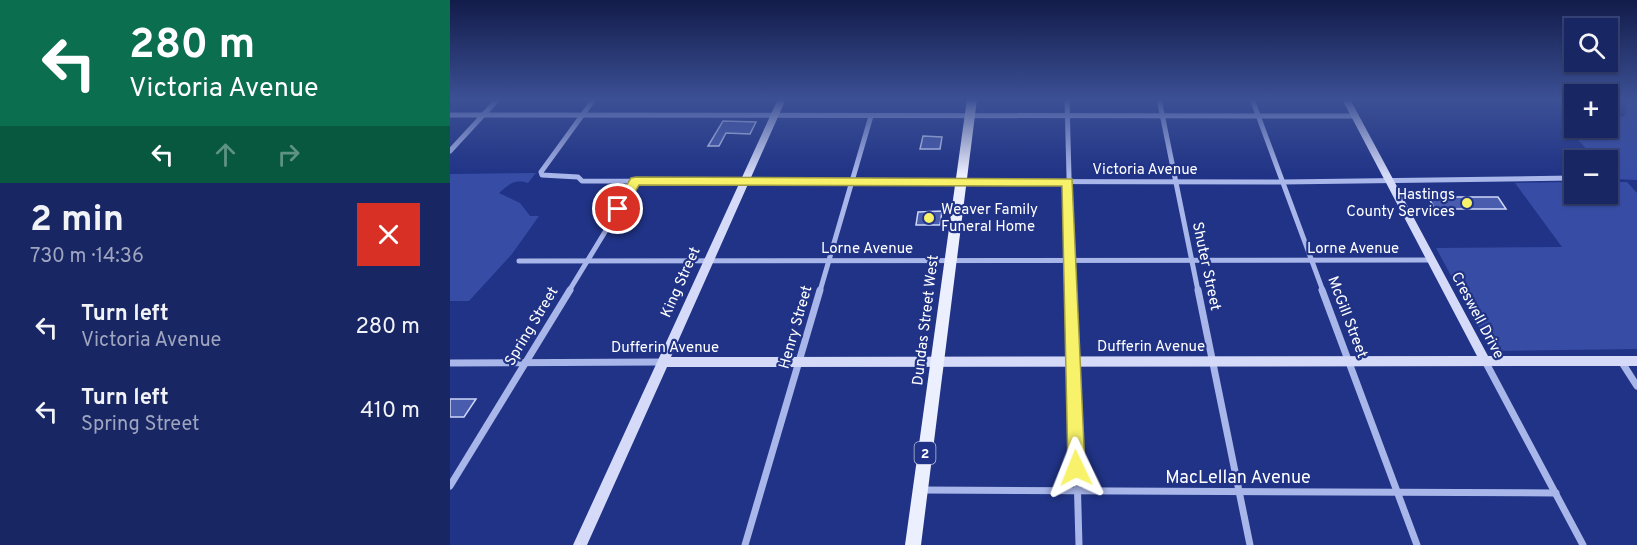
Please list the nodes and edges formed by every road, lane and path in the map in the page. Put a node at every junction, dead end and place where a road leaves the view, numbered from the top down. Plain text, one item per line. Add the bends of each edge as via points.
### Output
1 (474, 124) edge
2 (575, 124) edge
3 (771, 124) edge
4 (869, 124) edge
5 (968, 124) edge
6 (1066, 124) edge
7 (1164, 124) edge
8 (1262, 124) edge
9 (1360, 124) edge
10 (450, 151) edge
11 (1564, 178) edge
12 (744, 180) junction
13 (1175, 180) junction
14 (1390, 180) junction
15 (636, 181) junction
16 (852, 181) junction
17 (960, 182) junction
18 (1068, 182) junction
19 (1283, 182) junction
20 (587, 260) junction
21 (829, 260) junction
22 (950, 260) junction
23 (1071, 260) junction
24 (1193, 260) junction
25 (1312, 260) junction
26 (1432, 260) junction
27 (519, 261) dead end
28 (708, 261) junction
29 (800, 361) junction
30 (1072, 361) junction
31 (1214, 361) junction
32 (1351, 361) junction
33 (1485, 361) junction
34 (1620, 361) junction
35 (1637, 361) edge
36 (525, 362) junction
37 (662, 362) junction
38 (936, 362) junction
39 (450, 363) edge
40 (1637, 386) edge
41 (450, 486) edge
42 (921, 490) junction
43 (1077, 492) junction
44 (1239, 492) junction
45 (1397, 492) junction
46 (1556, 493) junction
47 (579, 545) edge
48 (745, 545) edge
49 (913, 545) edge
50 (1079, 545) edge
51 (1250, 545) edge
52 (1417, 545) edge
53 (1583, 545) edge

1 - 10 street
2 - 15 street, Victoria Avenue via 542,172 545,175 578,177 582,181
3 - 12 street, King Street
4 - 16 street, Henry Street
5 - 17 main road, Dundas Street West / 2
6 - 18 street
7 - 13 street, Shuter Street
8 - 19 street, McGill Street
9 - 14 street, Creswell Drive
11 - 14 street, Victoria Avenue
12 - 15 street, Victoria Avenue
12 - 16 street, Victoria Avenue
12 - 28 street, King Street
13 - 18 street, Victoria Avenue
13 - 19 street, Victoria Avenue
13 - 24 street, Shuter Street
14 - 19 street, Victoria Avenue
14 - 26 street, Creswell Drive
15 - 20 street, Spring Street
16 - 17 street, Victoria Avenue
16 - 21 street, Henry Street
17 - 18 street, Victoria Avenue
17 - 22 main road, Dundas Street West / 2
18 - 23 street
19 - 25 street, McGill Street
20 - 27 street, Lorne Avenue
20 - 28 street, Lorne Avenue
20 - 36 street, Spring Street
21 - 22 street, Lorne Avenue
21 - 28 street, Lorne Avenue
21 - 29 street, Henry Street
22 - 23 street, Lorne Avenue
22 - 38 main road, Dundas Street West / 2
23 - 24 street, Lorne Avenue
23 - 30 street
24 - 25 street, Lorne Avenue
24 - 31 street, Shuter Street
25 - 26 street, Lorne Avenue
25 - 32 street, McGill Street
26 - 33 street, Creswell Drive
28 - 37 street, King Street
29 - 37 street, Dufferin Avenue
29 - 38 street, Dufferin Avenue
29 - 48 street, Henry Street
30 - 31 street, Dufferin Avenue
30 - 38 street, Dufferin Avenue
30 - 43 street
31 - 32 street, Dufferin Avenue
31 - 44 street, Shuter Street
32 - 33 street, Dufferin Avenue
32 - 45 street, McGill Street
33 - 34 street, Dufferin Avenue
33 - 46 street, Creswell Drive
34 - 35 street, Dufferin Avenue
34 - 40 street
36 - 37 street, Dufferin Avenue
36 - 39 street, Dufferin Avenue
36 - 41 street, Spring Street
37 - 47 street, King Street
38 - 42 main road, Dundas Street West / 2
42 - 43 street, MacLellan Avenue
42 - 49 main road, Dundas Street West / 2
43 - 44 street, MacLellan Avenue
43 - 50 street
44 - 45 street, MacLellan Avenue
44 - 51 street, Shuter Street
45 - 46 street, MacLellan Avenue
45 - 52 street, McGill Street
46 - 53 street, Creswell Drive

